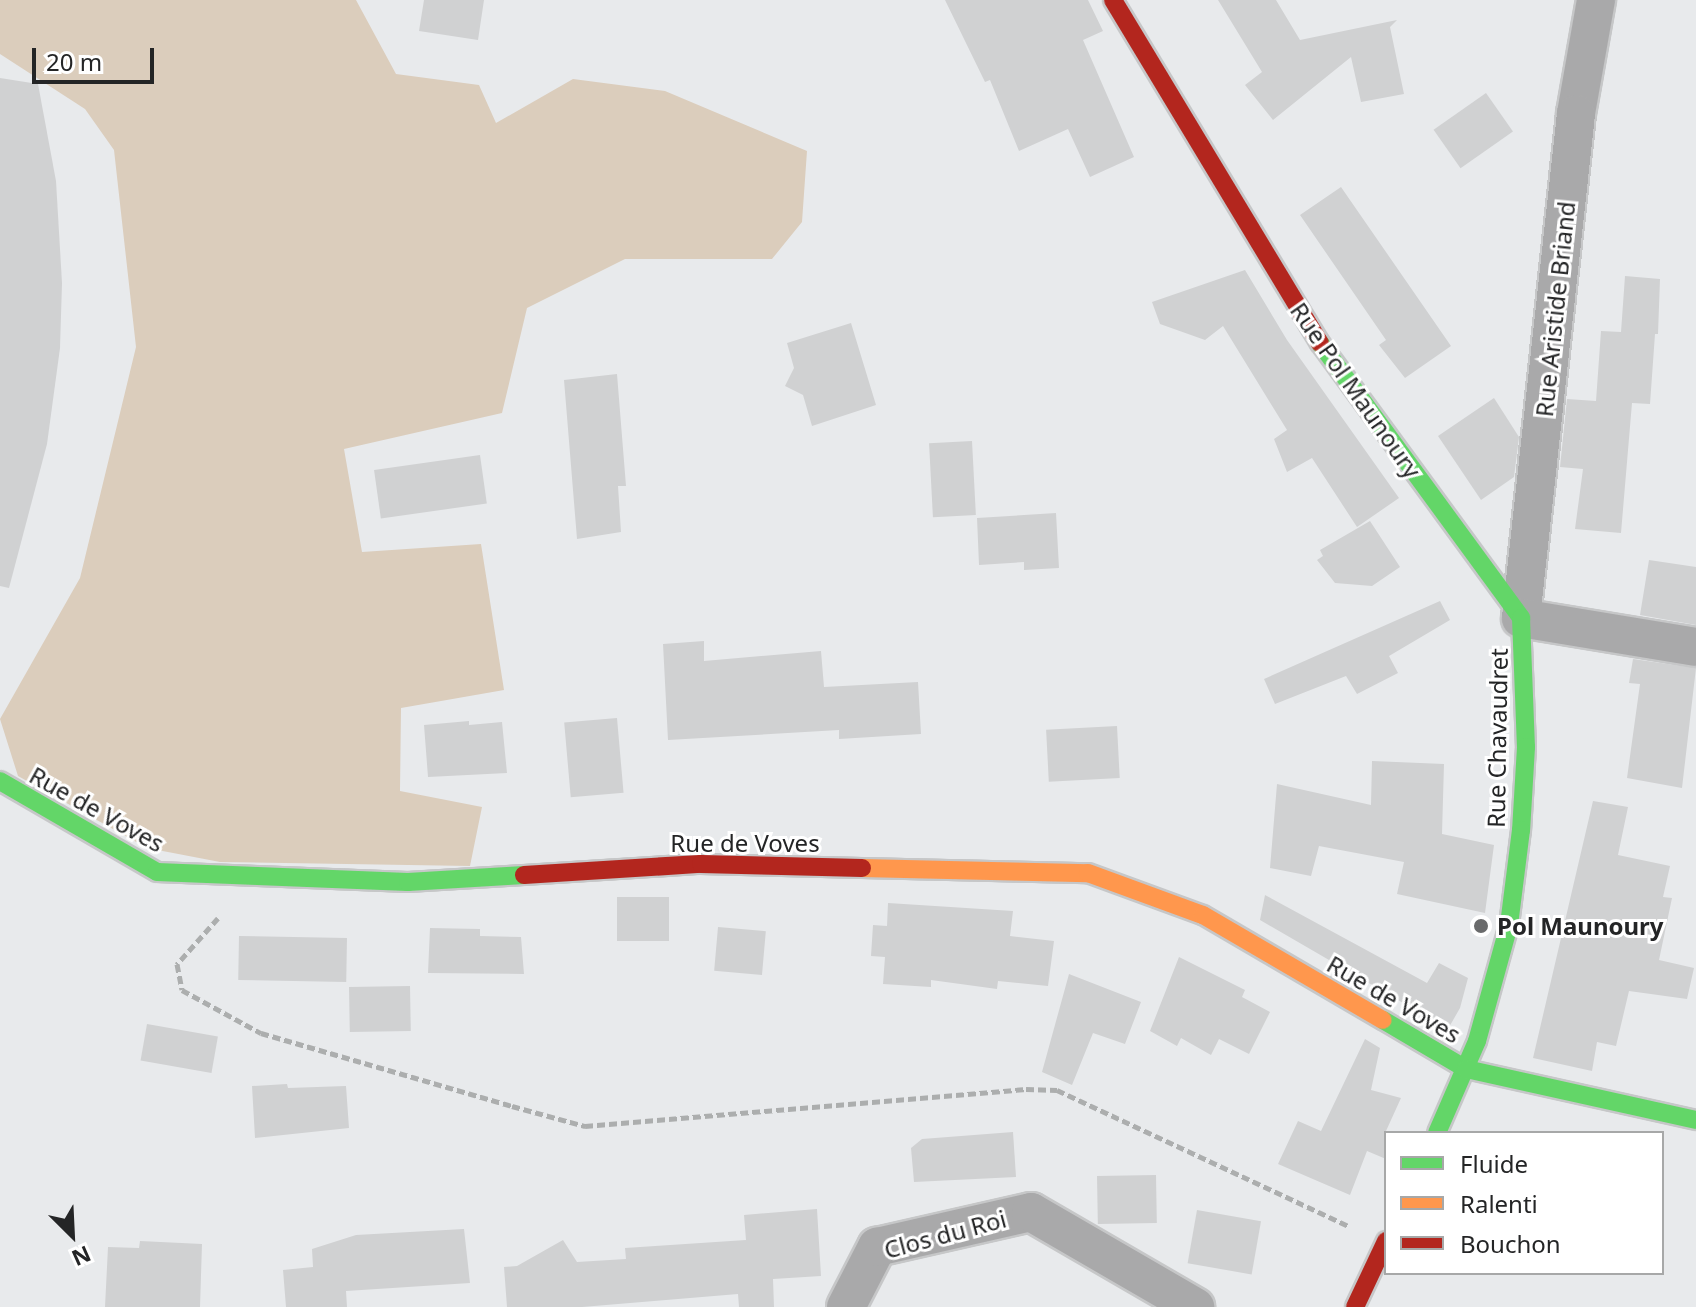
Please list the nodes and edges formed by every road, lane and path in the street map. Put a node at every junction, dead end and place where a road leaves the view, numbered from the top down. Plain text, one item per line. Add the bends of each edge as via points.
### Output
1 (1113, 0) edge
2 (1596, 0) edge
3 (1521, 618) junction
4 (1696, 647) edge
5 (0, 781) edge
6 (252, 876) junction
7 (1466, 1069) junction
8 (1696, 1120) edge
9 (1438, 1131) edge
10 (1384, 1242) edge
11 (1384, 1244) edge
12 (846, 1307) edge
13 (1195, 1307) edge
14 (1355, 1307) edge

1 - 3 street, Rue Pol Maunoury via 1307,325
2 - 3 street, Rue Aristide Briand via 1576,114
3 - 4 street
3 - 7 street, Rue Chavaudret via 1526,747 1521,830 1509,925
5 - 6 street, Rue de Voves via 157,872
6 - 7 street, Rue de Voves via 408,882 701,864 1088,873 1203,915
6 - 10 path via 177,964 182,990 261,1033 585,1126 1057,1090
7 - 8 street, Rue de Voves
7 - 9 street, Rue Chavaudret
11 - 14 street
12 - 13 street, Clos du Roi via 877,1247 1031,1212

